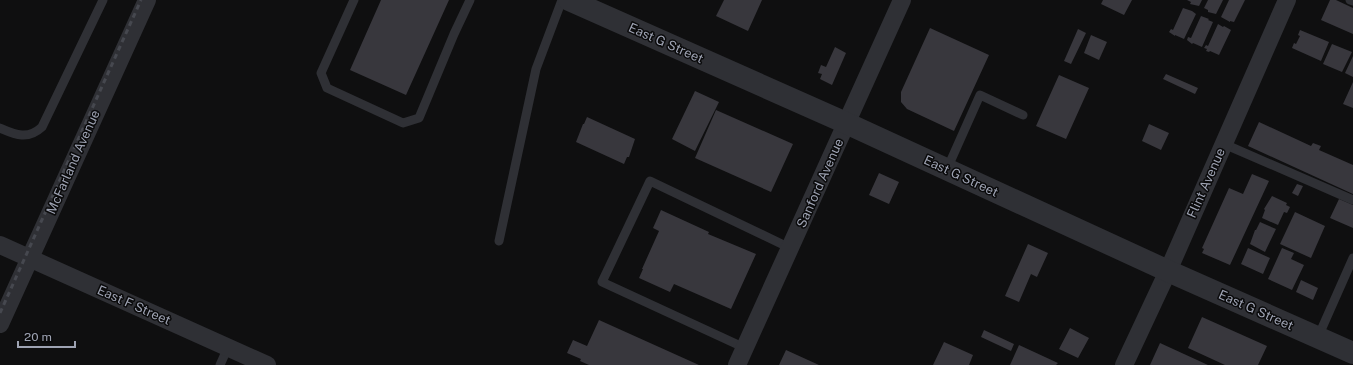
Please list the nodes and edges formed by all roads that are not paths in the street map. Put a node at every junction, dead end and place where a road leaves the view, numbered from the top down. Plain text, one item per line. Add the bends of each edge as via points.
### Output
1 (103, 0) edge
2 (147, 0) edge
3 (354, 0) edge
4 (470, 0) edge
5 (562, 0) edge
6 (569, 0) edge
7 (902, 0) edge
8 (1287, 0) edge
9 (1350, 0) edge
10 (1353, 1) edge
11 (1024, 115) dead end
12 (846, 123) junction
13 (0, 128) edge
14 (1224, 144) junction
15 (947, 169) junction
16 (1353, 200) edge
17 (499, 241) dead end
18 (0, 246) edge
19 (790, 248) junction
20 (29, 258) junction
21 (1353, 258) edge
22 (1168, 270) junction
23 (0, 324) edge
24 (1318, 337) junction
25 (228, 347) junction
26 (745, 348) junction
27 (1353, 352) edge
28 (220, 365) edge
29 (267, 365) edge
30 (738, 365) edge
31 (1124, 365) edge

1 - 13 lane via 42,127 37,132 18,135
2 - 20 street, McFarland Avenue
3 - 4 lane via 321,73 326,88 403,123 419,118
5 - 17 lane via 536,70
6 - 12 street, East G Street
7 - 12 street, Sanford Avenue
8 - 14 street, Flint Avenue
9 - 10 lane
11 - 15 lane via 980,95
12 - 15 street, East G Street
12 - 19 street, Sanford Avenue
14 - 16 lane
14 - 22 street, Flint Avenue
15 - 22 street, East G Street
18 - 20 street, East F Street
19 - 26 street, Sanford Avenue
19 - 26 lane via 650,181 602,282
20 - 23 street, McFarland Avenue
20 - 25 street, East F Street
21 - 24 lane
22 - 24 street, East G Street
22 - 31 street, Flint Avenue
24 - 27 street, East G Street
25 - 28 lane
25 - 29 street, East F Street
26 - 30 street, Sanford Avenue

